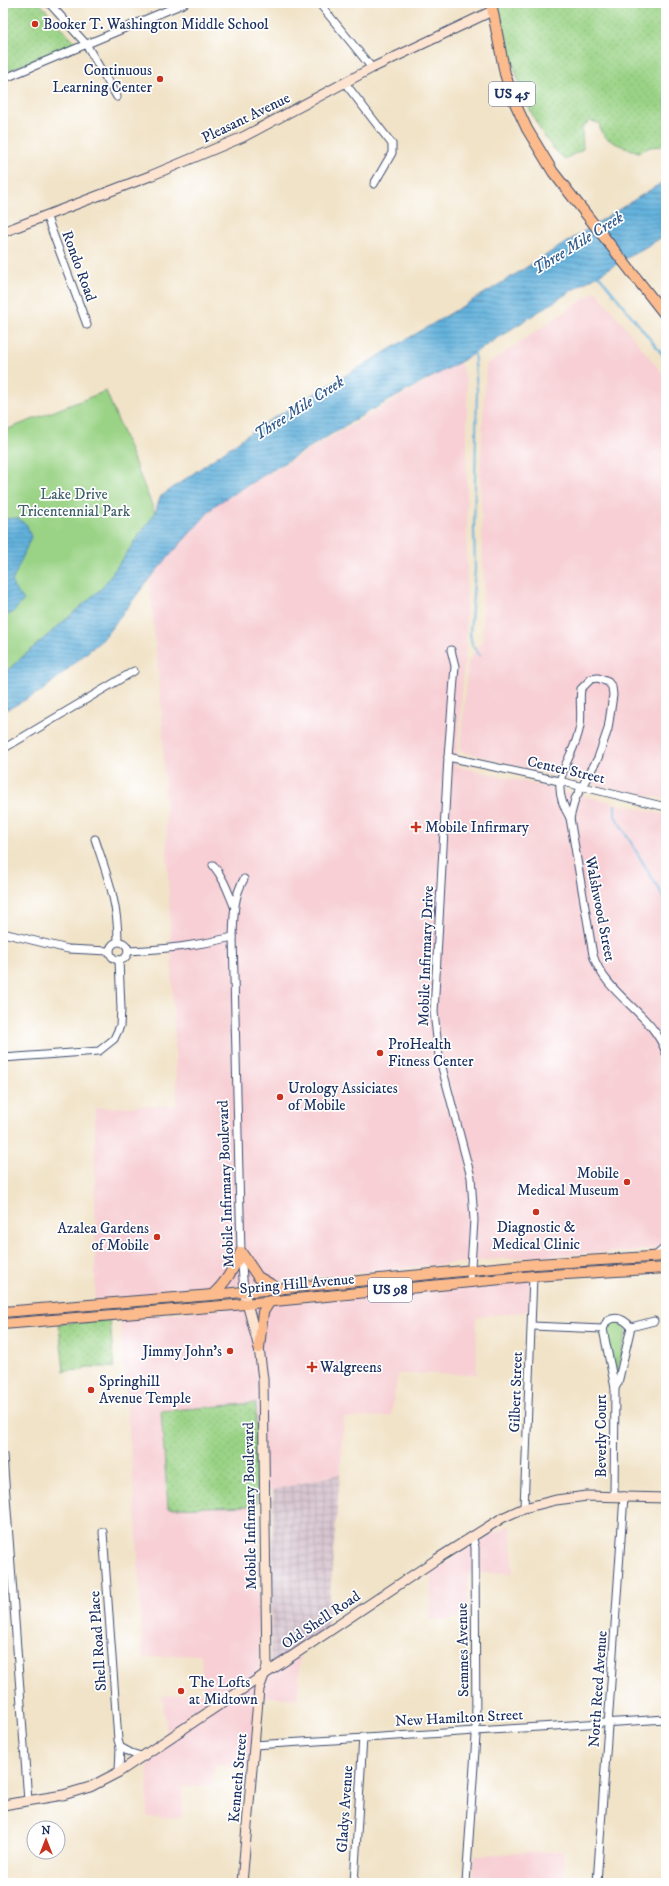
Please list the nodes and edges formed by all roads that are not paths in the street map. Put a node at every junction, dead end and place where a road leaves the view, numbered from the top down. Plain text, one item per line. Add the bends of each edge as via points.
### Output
1 (49, 3) edge
2 (185, 3) edge
3 (319, 3) edge
4 (491, 7) edge
5 (86, 44) junction
6 (372, 68) junction
7 (3, 79) edge
8 (345, 83) junction
9 (116, 97) dead end
10 (374, 184) dead end
11 (46, 215) junction
12 (3, 232) edge
13 (666, 316) edge
14 (87, 325) dead end
15 (451, 650) dead end
16 (134, 671) dead end
17 (3, 749) edge
18 (448, 757) junction
19 (559, 781) junction
20 (581, 786) junction
21 (666, 807) edge
22 (570, 818) junction
23 (95, 838) dead end
24 (213, 865) dead end
25 (244, 879) dead end
26 (234, 906) junction
27 (3, 933) edge
28 (233, 937) junction
29 (118, 941) junction
30 (109, 951) junction
31 (128, 951) junction
32 (119, 960) junction
33 (666, 1053) edge
34 (3, 1058) edge
35 (666, 1247) edge
36 (241, 1252) junction
37 (666, 1256) edge
38 (654, 1257) junction
39 (666, 1268) edge
40 (470, 1270) junction
41 (533, 1276) junction
42 (470, 1282) junction
43 (278, 1289) junction
44 (244, 1292) junction
45 (212, 1295) junction
46 (270, 1301) junction
47 (246, 1304) junction
48 (3, 1312) edge
49 (654, 1321) dead end
50 (3, 1324) edge
51 (532, 1326) junction
52 (631, 1327) junction
53 (603, 1329) junction
54 (259, 1348) junction
55 (615, 1388) junction
56 (3, 1456) edge
57 (614, 1496) junction
58 (624, 1496) junction
59 (666, 1498) edge
60 (524, 1508) junction
61 (103, 1532) dead end
62 (472, 1536) junction
63 (264, 1675) junction
64 (666, 1719) edge
65 (608, 1722) junction
66 (476, 1730) junction
67 (363, 1737) junction
68 (254, 1745) junction
69 (120, 1747) junction
70 (144, 1757) junction
71 (119, 1772) junction
72 (28, 1802) junction
73 (3, 1805) edge
74 (242, 1883) edge
75 (354, 1883) edge
76 (466, 1883) edge
77 (597, 1883) edge

1 - 5 street
2 - 5 street
3 - 6 street
4 - 6 street, Pleasant Avenue
4 - 13 main road, US 45 via 506,74 514,101 527,129 553,172
5 - 7 street
5 - 9 street
6 - 8 street, Pleasant Avenue
8 - 10 street via 392,144 392,153
8 - 11 street, Pleasant Avenue via 243,137 150,176
11 - 12 street, Pleasant Avenue
11 - 14 street, Rondo Road
15 - 18 street, Mobile Infirmary Drive via 455,666
16 - 17 street
18 - 19 street, Center Street
18 - 40 street, Mobile Infirmary Drive via 434,1012 439,1056 471,1177 474,1220
19 - 20 street, Center Street
19 - 20 street, Walshwood Street via 580,725 581,689 591,679 598,678 608,682 612,687 611,711 604,742
19 - 22 street, Walshwood Street via 562,802
20 - 21 street, Center Street
20 - 22 street, Walshwood Street
22 - 33 street, Walshwood Street via 597,968 607,982 650,1026
23 - 29 street via 112,889 118,920
24 - 26 street, Mobile Infirmary Boulevard via 228,888
25 - 26 street, Mobile Infirmary Boulevard via 238,889
26 - 28 street, Mobile Infirmary Boulevard
27 - 30 street via 68,949
28 - 31 street via 174,949
28 - 36 street, Mobile Infirmary Boulevard
29 - 30 street via 113,943
29 - 31 street via 124,943
30 - 32 street via 111,956
31 - 32 street via 125,958
32 - 34 street via 120,1026 114,1039 99,1051
35 - 38 street
36 - 43 main road via 258,1278
36 - 44 street, Mobile Infirmary Boulevard
36 - 45 main road via 228,1278
37 - 38 main road, Spring Hill Avenue / US 98
38 - 40 main road, Spring Hill Avenue / US 98
39 - 41 main road, Spring Hill Avenue / US 98
40 - 42 street, Mobile Infirmary Drive
40 - 43 main road, Spring Hill Avenue / US 98
41 - 42 main road, Spring Hill Avenue / US 98
41 - 51 street, Gilbert Street
42 - 46 main road, Spring Hill Avenue / US 98
43 - 44 main road, Spring Hill Avenue / US 98
44 - 45 main road, Spring Hill Avenue / US 98
44 - 47 street, Mobile Infirmary Boulevard
45 - 48 main road, Spring Hill Avenue / US 98
46 - 47 main road, Spring Hill Avenue / US 98
46 - 54 main road via 263,1312
47 - 50 main road, Spring Hill Avenue / US 98
47 - 54 street, Mobile Infirmary Boulevard
49 - 52 street
51 - 53 street
51 - 60 street, Gilbert Street
52 - 53 street via 617,1318 607,1321
52 - 55 street
53 - 55 street, Beverly Court
54 - 63 street, Mobile Infirmary Boulevard via 263,1378 267,1665
55 - 57 street, Beverly Court
56 - 72 street
57 - 58 street, Old Shell Road
57 - 60 street, Old Shell Road via 556,1500
58 - 59 street, Old Shell Road
58 - 65 street, North Reed Avenue
60 - 62 street, Old Shell Road
61 - 69 street, Shell Road Place
62 - 63 street, Old Shell Road
62 - 66 street, Semmes Avenue via 475,1547
63 - 68 street, Kenneth Street
63 - 70 street, Old Shell Road
64 - 65 street, New Hamilton Street
65 - 66 street, New Hamilton Street
65 - 77 street, North Reed Avenue
66 - 67 street, New Hamilton Street
66 - 76 street, Semmes Avenue
67 - 68 street, New Hamilton Street
67 - 75 street, Gladys Avenue
68 - 74 street, Kenneth Street
69 - 70 street
69 - 71 street, Shell Road Place
70 - 71 street, Old Shell Road
71 - 72 street, Old Shell Road via 90,1787
72 - 73 street, Old Shell Road

